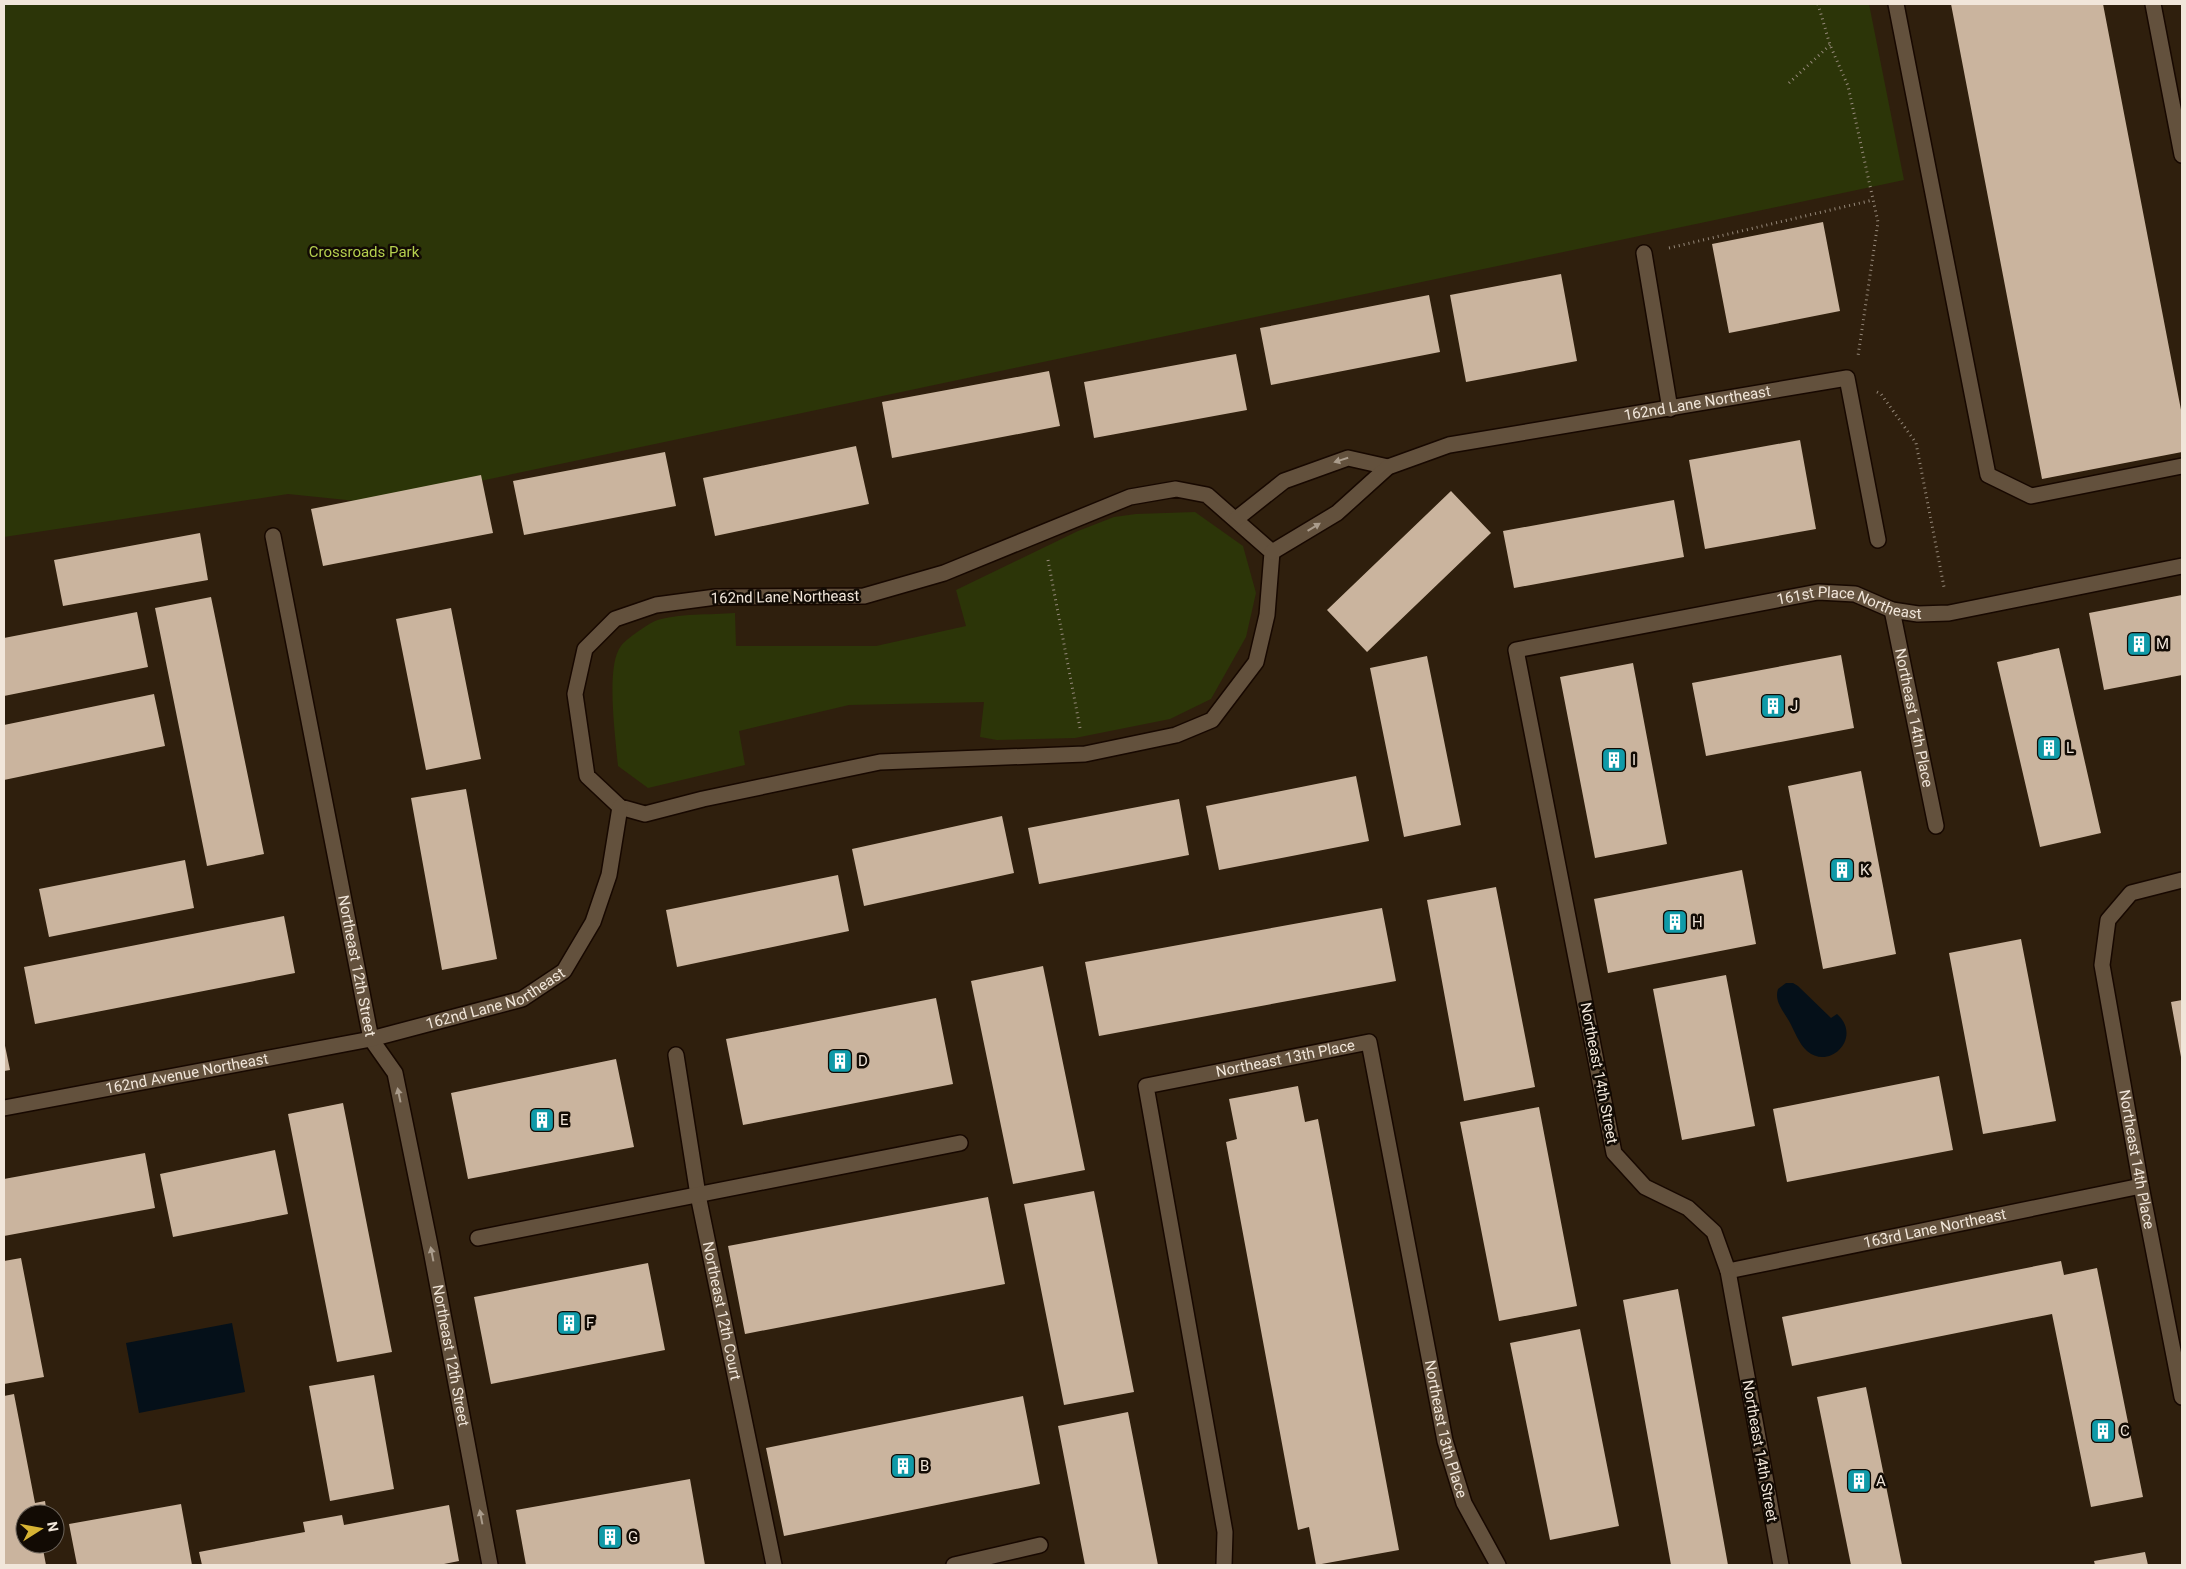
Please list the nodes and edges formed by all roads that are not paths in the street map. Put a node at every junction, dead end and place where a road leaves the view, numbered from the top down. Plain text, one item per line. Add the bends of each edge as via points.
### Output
1 (1896, 4) edge
2 (2153, 4) edge
3 (2182, 155) edge
4 (1644, 254) road end
5 (1670, 409) junction
6 (2182, 466) edge
7 (1388, 467) junction
8 (1236, 519) junction
9 (273, 536) dead end
10 (1878, 540) dead end
11 (1272, 552) junction
12 (2182, 566) edge
13 (1892, 610) junction
14 (1516, 650) joint
15 (620, 807) junction
16 (1936, 826) dead end
17 (2182, 880) edge
18 (370, 1039) junction
19 (676, 1055) dead end
20 (4, 1108) edge
21 (960, 1143) dead end
22 (2141, 1186) junction
23 (698, 1195) junction
24 (478, 1238) dead end
25 (1728, 1271) junction
26 (2175, 1318) edge
27 (2182, 1397) edge
28 (1040, 1545) dead end
29 (490, 1565) edge
30 (774, 1565) edge
31 (954, 1565) edge
32 (1224, 1565) edge
33 (1498, 1565) edge
34 (1781, 1565) edge

1 - 6 street via 1988,474 2032,496
2 - 3 street
4 - 5 street
5 - 7 street, 162nd Lane Northeast via 1449,445
5 - 10 street, 162nd Lane Northeast via 1846,378
7 -> 8 street via 1348,458 1284,481
11 -> 7 street, 162nd Lane Northeast via 1336,513
8 - 11 street, 162nd Lane Northeast
8 - 15 street, 162nd Lane Northeast via 1207,495 1176,489 1130,497 944,573 864,596 716,597 656,605 615,619 585,649 575,694 587,776
9 - 18 street, Northeast 12th Street
11 - 15 street, 162nd Lane Northeast via 1267,615 1256,662 1212,720 1176,736 1085,754 880,762 645,814
12 - 13 street, 161st Place Northeast via 1949,612 1918,614
13 - 14 street, 161st Place Northeast via 1855,594 1818,592
13 - 16 street, Northeast 14th Place
14 - 25 street, Northeast 14th Street via 1614,1154 1645,1187 1688,1208 1714,1232
15 - 18 street, 162nd Lane Northeast via 609,875 593,922 564,971 522,999
17 - 22 street, Northeast 14th Place via 2131,893 2108,920 2102,965
18 - 20 street, 162nd Avenue Northeast
29 -> 18 street, Northeast 12th Street via 395,1073
19 - 23 street, Northeast 12th Court
21 - 23 street
22 - 25 street, 163rd Lane Northeast
22 - 26 street, Northeast 14th Place
23 - 24 street
23 - 30 street, Northeast 12th Court
25 - 34 street, Northeast 14th Street
26 - 27 street, Northeast 14th Place
28 - 31 street
32 - 33 street, Northeast 13th Place via 1225,1532 1146,1086 1369,1042 1445,1441 1464,1503

